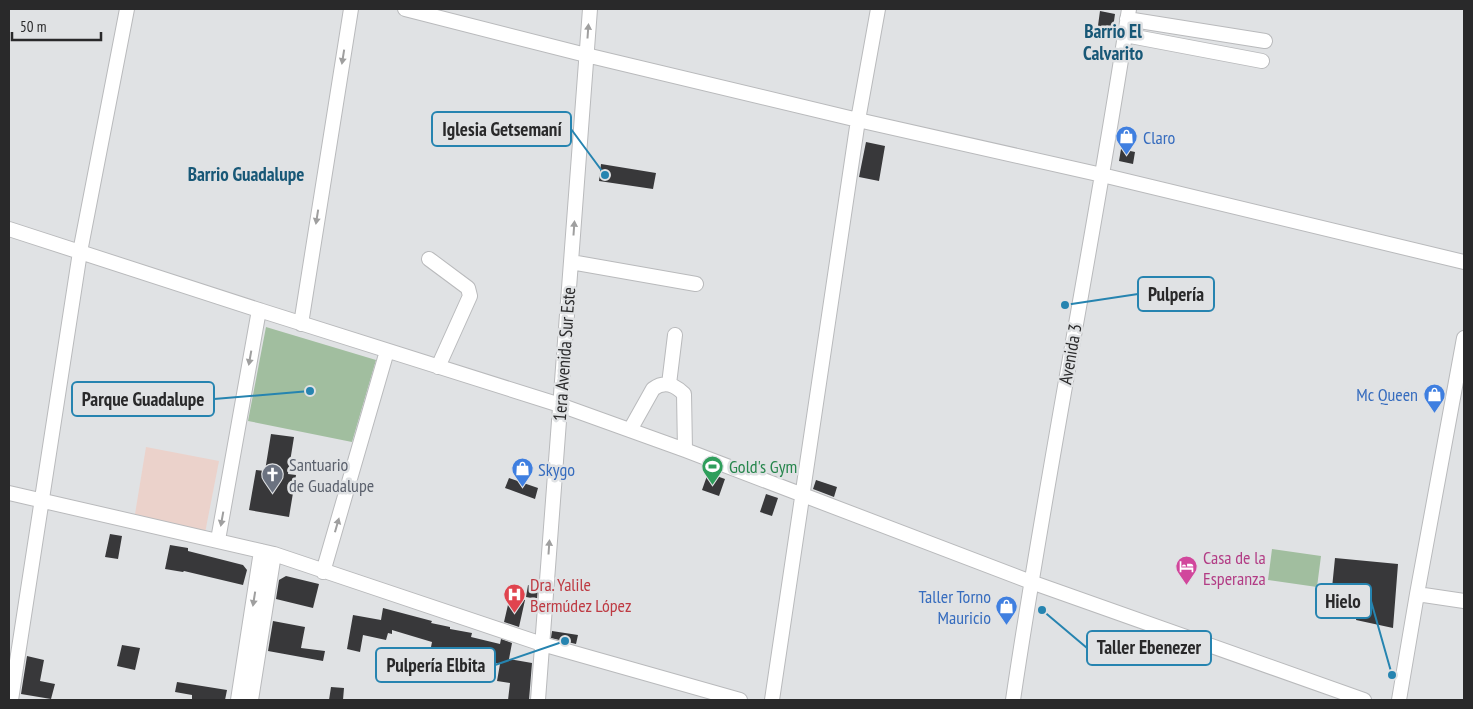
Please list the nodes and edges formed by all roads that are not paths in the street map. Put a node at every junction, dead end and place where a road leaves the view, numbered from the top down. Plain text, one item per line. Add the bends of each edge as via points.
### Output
1 (127, 9) edge
2 (351, 9) edge
3 (405, 9) edge
4 (590, 9) edge
5 (878, 9) edge
6 (1128, 14) edge
7 (1125, 35) junction
8 (1265, 41) dead end
9 (586, 55) junction
10 (1262, 60) dead end
11 (858, 120) junction
12 (1102, 175) junction
13 (9, 229) edge
14 (80, 252) junction
15 (429, 260) dead end
16 (571, 262) junction
17 (1464, 262) edge
18 (696, 284) dead end
19 (259, 310) junction
20 (300, 324) junction
21 (675, 335) dead end
22 (1464, 338) edge
23 (387, 351) junction
24 (438, 367) junction
25 (669, 384) junction
26 (560, 405) junction
27 (630, 430) junction
28 (685, 450) junction
29 (9, 493) edge
30 (803, 494) junction
31 (41, 500) junction
32 (218, 540) junction
33 (267, 553) junction
34 (323, 572) junction
35 (1030, 582) junction
36 (1417, 594) junction
37 (1464, 601) edge
38 (542, 644) junction
39 (11, 700) edge
40 (238, 700) edge
41 (251, 700) edge
42 (538, 700) edge
43 (740, 700) edge
44 (772, 700) edge
45 (1013, 700) edge
46 (1364, 700) edge
47 (1399, 700) edge

1 - 14 street
2 -> 20 street
3 - 9 street
9 -> 4 street, 1era Avenida Sur Este
5 - 11 street
6 - 7 street, Avenida 3
6 - 8 street
7 - 10 street
7 - 12 street, Avenida 3
9 - 11 street
16 -> 9 street, 1era Avenida Sur Este
11 - 12 street
11 - 30 street
12 - 17 street
12 - 35 street, Avenida 3
13 - 14 street
14 - 19 street
14 - 31 street
15 - 24 street via 470,292
16 - 18 street
16 - 26 street, 1era Avenida Sur Este
19 - 20 street
19 -> 32 street
20 - 23 street
21 - 25 street
22 - 36 street
23 - 24 street
34 -> 23 street
24 - 26 street
25 - 27 street via 653,389
25 - 28 street via 684,394
26 - 27 street
38 -> 26 street, 1era Avenida Sur Este
27 - 28 street
28 - 30 street
29 - 31 street
30 - 35 street
30 - 44 street
31 - 32 street
31 - 39 street
32 - 33 street
33 - 34 street
33 -> 40 street
33 - 41 street
34 - 38 street
35 - 45 street, Avenida 3
35 - 46 street
36 - 37 street
36 - 47 street
38 - 42 street, 1era Avenida Sur Este
38 - 43 street

